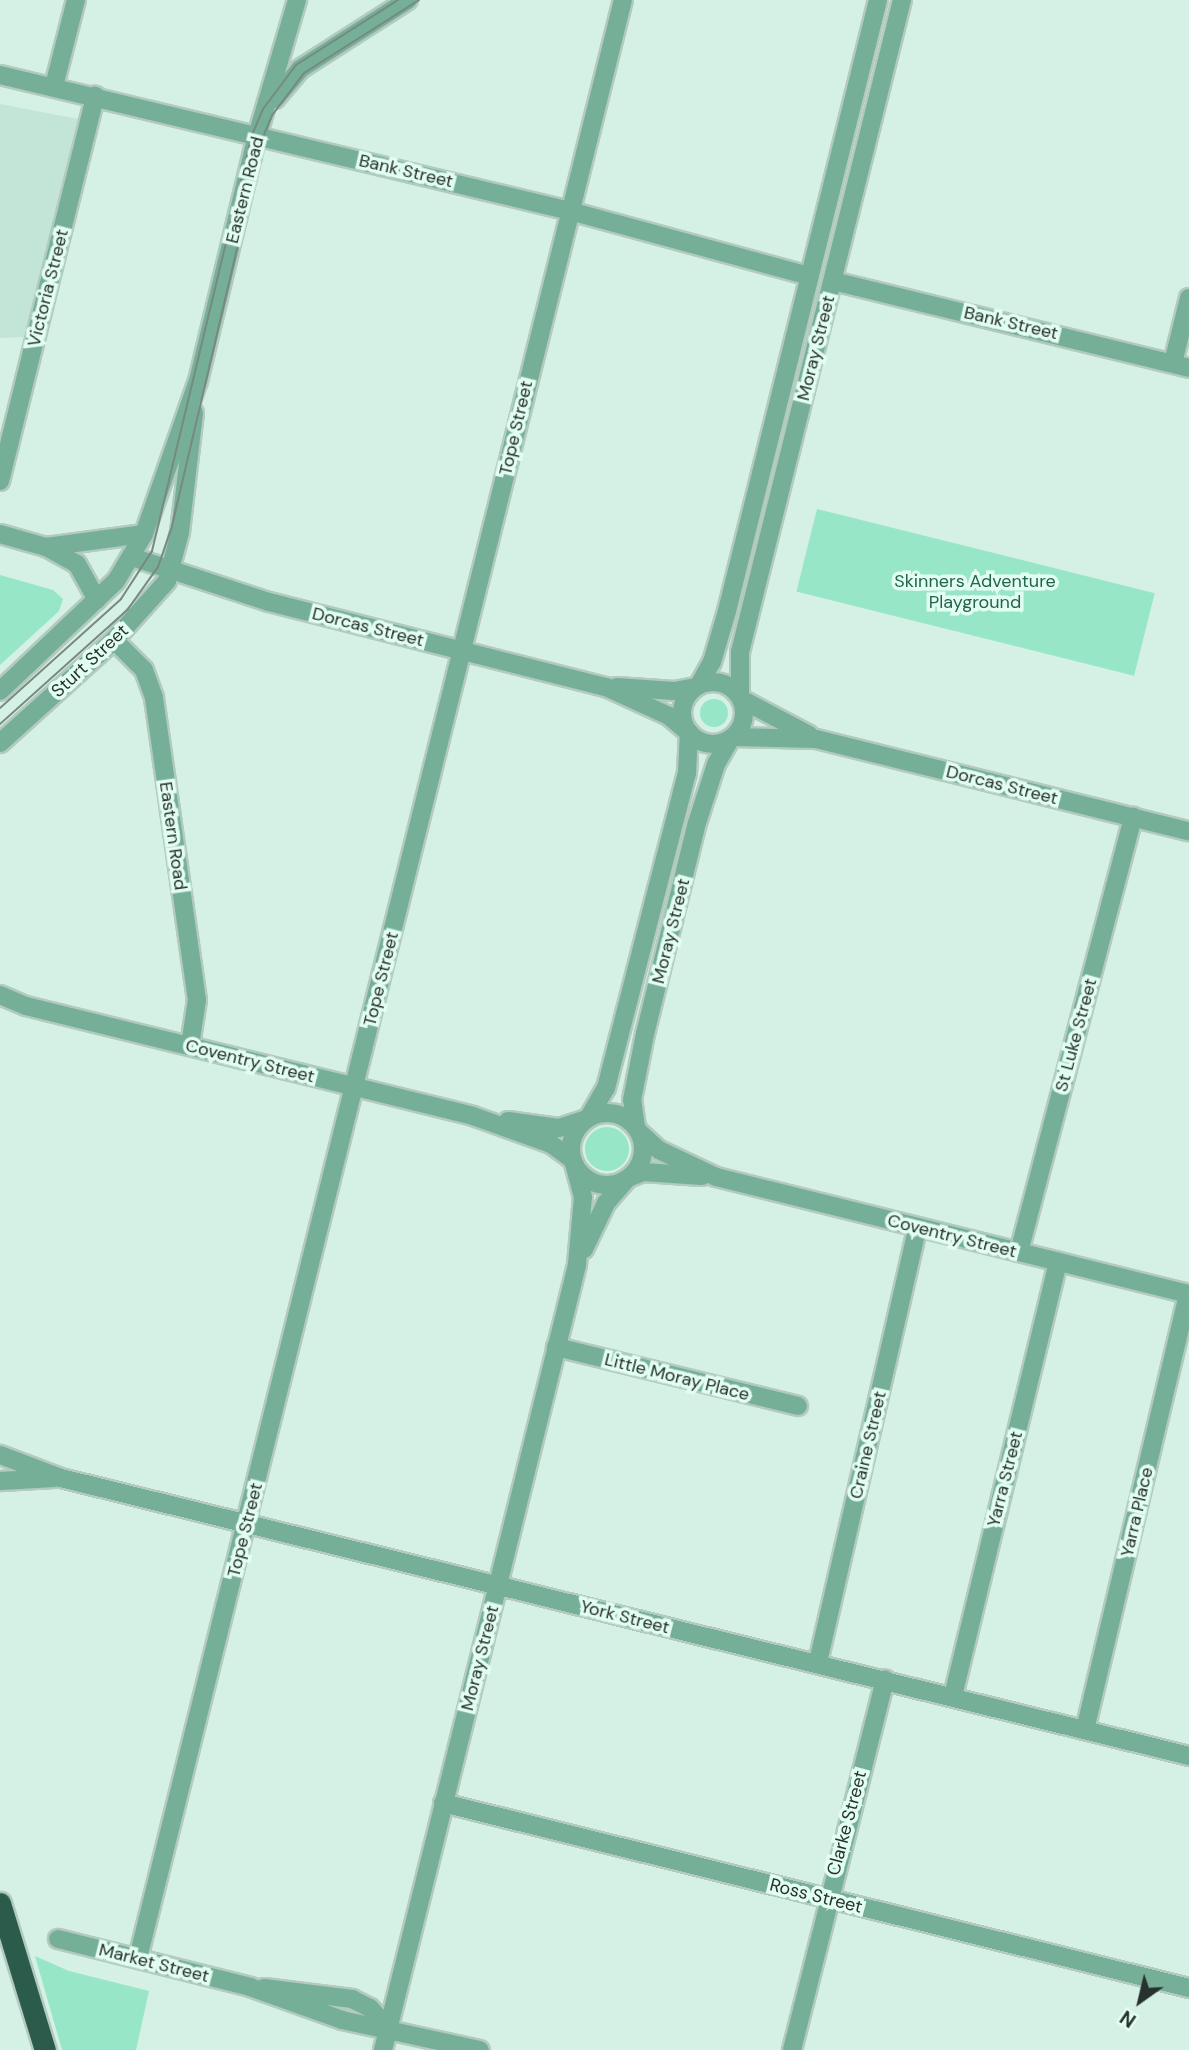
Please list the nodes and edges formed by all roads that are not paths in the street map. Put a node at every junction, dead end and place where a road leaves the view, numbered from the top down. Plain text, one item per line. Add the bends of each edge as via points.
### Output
1 (76, 0) edge
2 (297, 0) edge
3 (408, 0) edge
4 (623, 0) edge
5 (878, 0) edge
6 (902, 0) edge
7 (0, 75) edge
8 (54, 86) junction
9 (95, 96) junction
10 (268, 111) junction
11 (257, 136) junction
12 (570, 211) junction
13 (809, 276) junction
14 (833, 281) junction
15 (1189, 298) edge
16 (1181, 365) edge
17 (198, 381) junction
18 (0, 481) edge
19 (0, 534) edge
20 (144, 534) junction
21 (46, 547) junction
22 (132, 557) junction
23 (171, 572) junction
24 (97, 600) junction
25 (114, 640) junction
26 (463, 651) junction
27 (698, 686) junction
28 (606, 687) junction
29 (0, 691) edge
30 (741, 698) junction
31 (688, 732) junction
32 (732, 738) junction
33 (816, 739) junction
34 (0, 743) edge
35 (1133, 817) junction
36 (1189, 831) edge
37 (0, 995) edge
38 (26, 1006) junction
39 (0, 1008) edge
40 (190, 1045) junction
41 (354, 1087) junction
42 (473, 1116) junction
43 (588, 1118) junction
44 (638, 1129) junction
45 (573, 1161) junction
46 (716, 1177) junction
47 (627, 1179) junction
48 (918, 1227) junction
49 (1019, 1252) junction
50 (1058, 1262) junction
51 (577, 1265) junction
52 (1188, 1294) edge
53 (556, 1348) junction
54 (798, 1406) dead end
55 (0, 1455) edge
56 (61, 1478) junction
57 (0, 1481) edge
58 (247, 1523) junction
59 (499, 1586) junction
60 (818, 1662) junction
61 (885, 1679) junction
62 (953, 1696) junction
63 (1085, 1730) junction
64 (1189, 1756) edge
65 (443, 1803) junction
66 (826, 1898) junction
67 (0, 1903) edge
68 (58, 1939) dead end
69 (138, 1958) junction
70 (1189, 1988) edge
71 (388, 2028) junction
72 (45, 2050) edge
73 (383, 2050) edge
74 (480, 2050) edge
75 (792, 2050) edge

1 - 8 street
2 - 10 street, Eastern Road
3 - 10 street via 300,69
4 - 12 street, Tope Street
5 - 13 street, Moray Street
6 - 14 street, Moray Street
7 - 8 street, Bank Street
8 - 9 street, Bank Street
9 - 11 street, Bank Street
9 - 18 street, Victoria Street
10 - 11 street, Eastern Road
11 - 12 street, Bank Street
11 - 17 street, Eastern Road
12 - 13 street, Bank Street
12 - 26 street, Tope Street
13 - 27 street, Moray Street via 727,611 712,662
14 - 16 street, Bank Street
14 - 30 street, Moray Street via 740,652
15 - 16 street
17 - 20 street, Eastern Road
17 - 23 street, Eastern Road via 182,522
19 - 21 street
20 - 21 street
20 - 22 street, Eastern Road
21 - 24 street via 83,570
22 - 23 street, Dorcas Street
22 - 24 street
23 - 25 street, Sturt Street via 149,604
23 - 26 street, Dorcas Street
24 - 29 street
25 - 34 street, Sturt Street
25 - 40 street, Eastern Road via 144,670 153,698 197,1000
26 - 28 street, Dorcas Street
26 - 41 street, Tope Street
27 - 28 street, Dorcas Street via 674,691
27 - 30 street via 725,684
27 - 31 street via 683,703
28 - 31 street, Dorcas Street via 669,716
30 - 32 street via 744,719
30 - 33 street, Dorcas Street
31 - 32 street via 711,744
31 - 43 street, Moray Street via 687,773 606,1088
32 - 33 street, Dorcas Street
32 - 44 street, Moray Street via 715,766 697,823 645,1034 632,1100
33 - 35 street, Dorcas Street
35 - 36 street, Dorcas Street
35 - 49 street, St Luke Street
37 - 38 street, Coventry Street
38 - 39 street, Coventry Street
38 - 40 street, Coventry Street
40 - 41 street, Coventry Street
41 - 42 street, Coventry Street
41 - 58 street, Tope Street
42 - 43 street, Coventry Street via 554,1128
42 - 45 street, Coventry Street via 545,1142
43 - 44 street via 618,1114
43 - 45 street via 572,1140
44 - 46 street, Coventry Street via 663,1153
44 - 47 street via 643,1156
45 - 47 street via 586,1179 599,1184
45 - 51 street, Moray Street via 583,1197
46 - 47 street, Coventry Street via 643,1172
46 - 48 street, Coventry Street
47 - 51 street, Moray Street via 606,1203
48 - 49 street, Coventry Street
48 - 60 street, Craine Street
49 - 50 street, Coventry Street
50 - 52 street, Coventry Street
50 - 62 street, Yarra Street
51 - 53 street, Moray Street
52 - 63 street, Yarra Place
53 - 54 street, Little Moray Place
53 - 59 street, Moray Street
55 - 56 street, York Street
56 - 57 street, York Street
56 - 58 street, York Street
58 - 59 street, York Street
58 - 69 street, Tope Street
59 - 60 street, York Street
59 - 65 street, Moray Street
60 - 61 street, York Street
61 - 62 street, York Street
61 - 66 street, Clarke Street
62 - 63 street, York Street
63 - 64 street, York Street
65 - 66 street, Ross Street
65 - 71 street, Moray Street
66 - 70 street, Ross Street
66 - 75 street, Clarke Street
67 - 72 highway
68 - 69 street, Market Street
69 - 71 street, Market Street via 250,1987 352,1999 370,2008
71 - 73 street, Moray Street
71 - 74 street, Market Street

